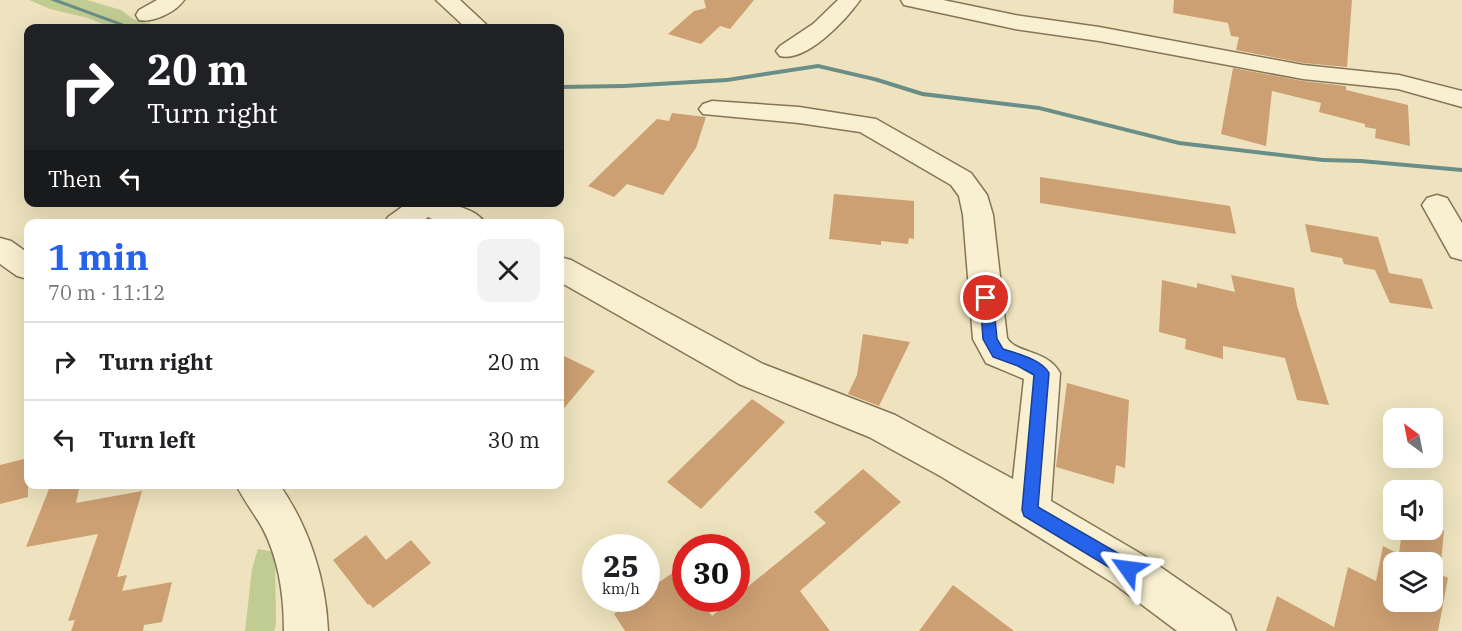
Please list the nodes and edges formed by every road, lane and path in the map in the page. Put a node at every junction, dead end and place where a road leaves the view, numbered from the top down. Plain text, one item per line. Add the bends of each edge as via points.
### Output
1 (173, 0) edge
2 (447, 0) edge
3 (849, 0) edge
4 (912, 0) edge
5 (147, 15) dead end
6 (474, 24) edge
7 (788, 51) dead end
8 (1462, 99) edge
9 (712, 109) dead end
10 (1437, 205) dead end
11 (419, 207) edge
12 (430, 207) edge
13 (405, 219) edge
14 (459, 219) edge
15 (0, 249) edge
16 (1462, 249) edge
17 (24, 265) edge
18 (564, 270) edge
19 (259, 489) edge
20 (1030, 510) junction
21 (306, 631) edge
22 (1214, 631) edge

1 - 5 street
2 - 6 street
3 - 7 street via 807,40
4 - 8 street via 1304,72 1399,82
9 - 20 street via 867,125 961,179 973,195 978,215 990,339 998,353 1042,373
10 - 16 street
11 - 13 street
12 - 14 street
15 - 17 street
18 - 20 street via 751,374 882,426
19 - 21 street via 268,499 298,565 307,612
20 - 22 street via 1128,569

